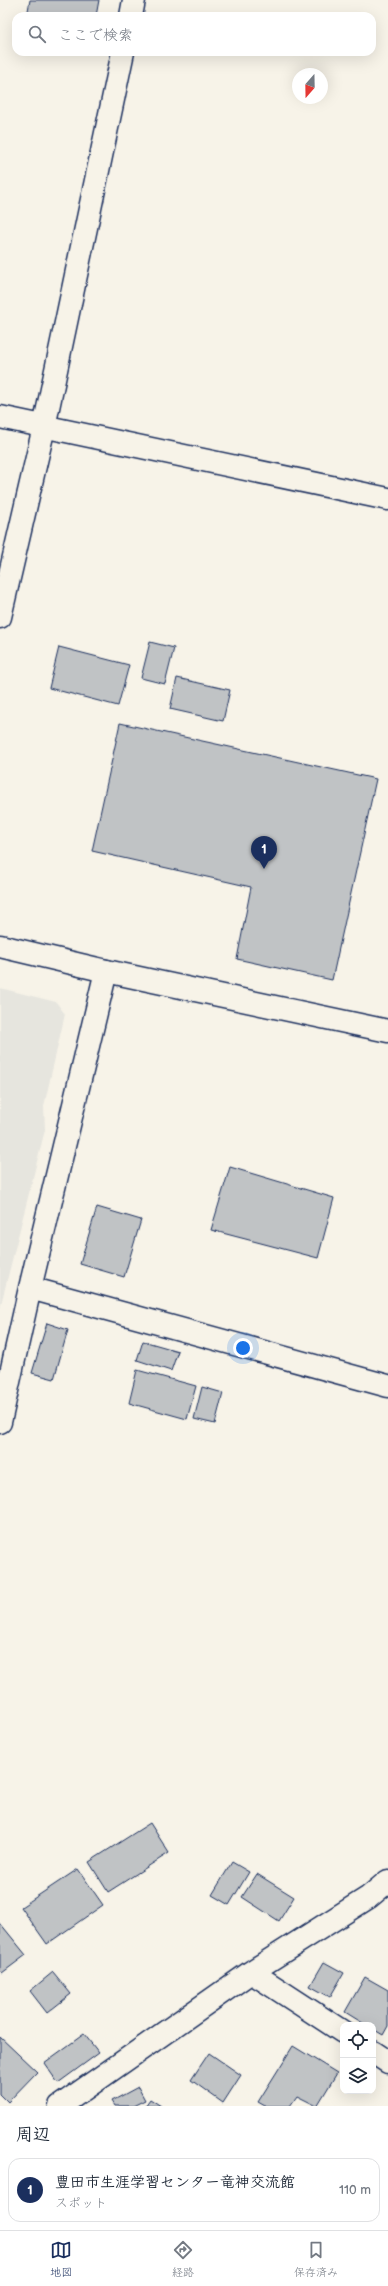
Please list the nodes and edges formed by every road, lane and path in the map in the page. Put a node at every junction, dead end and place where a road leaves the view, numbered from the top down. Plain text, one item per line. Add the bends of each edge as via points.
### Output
1 (134, 0) edge
2 (132, 12) edge
3 (122, 56) edge
4 (0, 417) edge
5 (44, 427) junction
6 (388, 499) edge
7 (0, 617) edge
8 (0, 946) edge
9 (106, 971) junction
10 (388, 1031) edge
11 (30, 1288) junction
12 (388, 1386) edge
13 (0, 1422) edge
14 (388, 1880) edge
15 (251, 1972) junction
16 (340, 2030) edge
17 (376, 2054) edge
18 (388, 2062) edge
19 (60, 2106) edge

1 - 2 street
3 - 5 street
4 - 5 street
5 - 6 street
5 - 7 street
8 - 9 street
9 - 10 street
9 - 11 street
11 - 12 street
11 - 13 street
14 - 15 street via 369,1897
15 - 16 street
15 - 19 street
17 - 18 street

